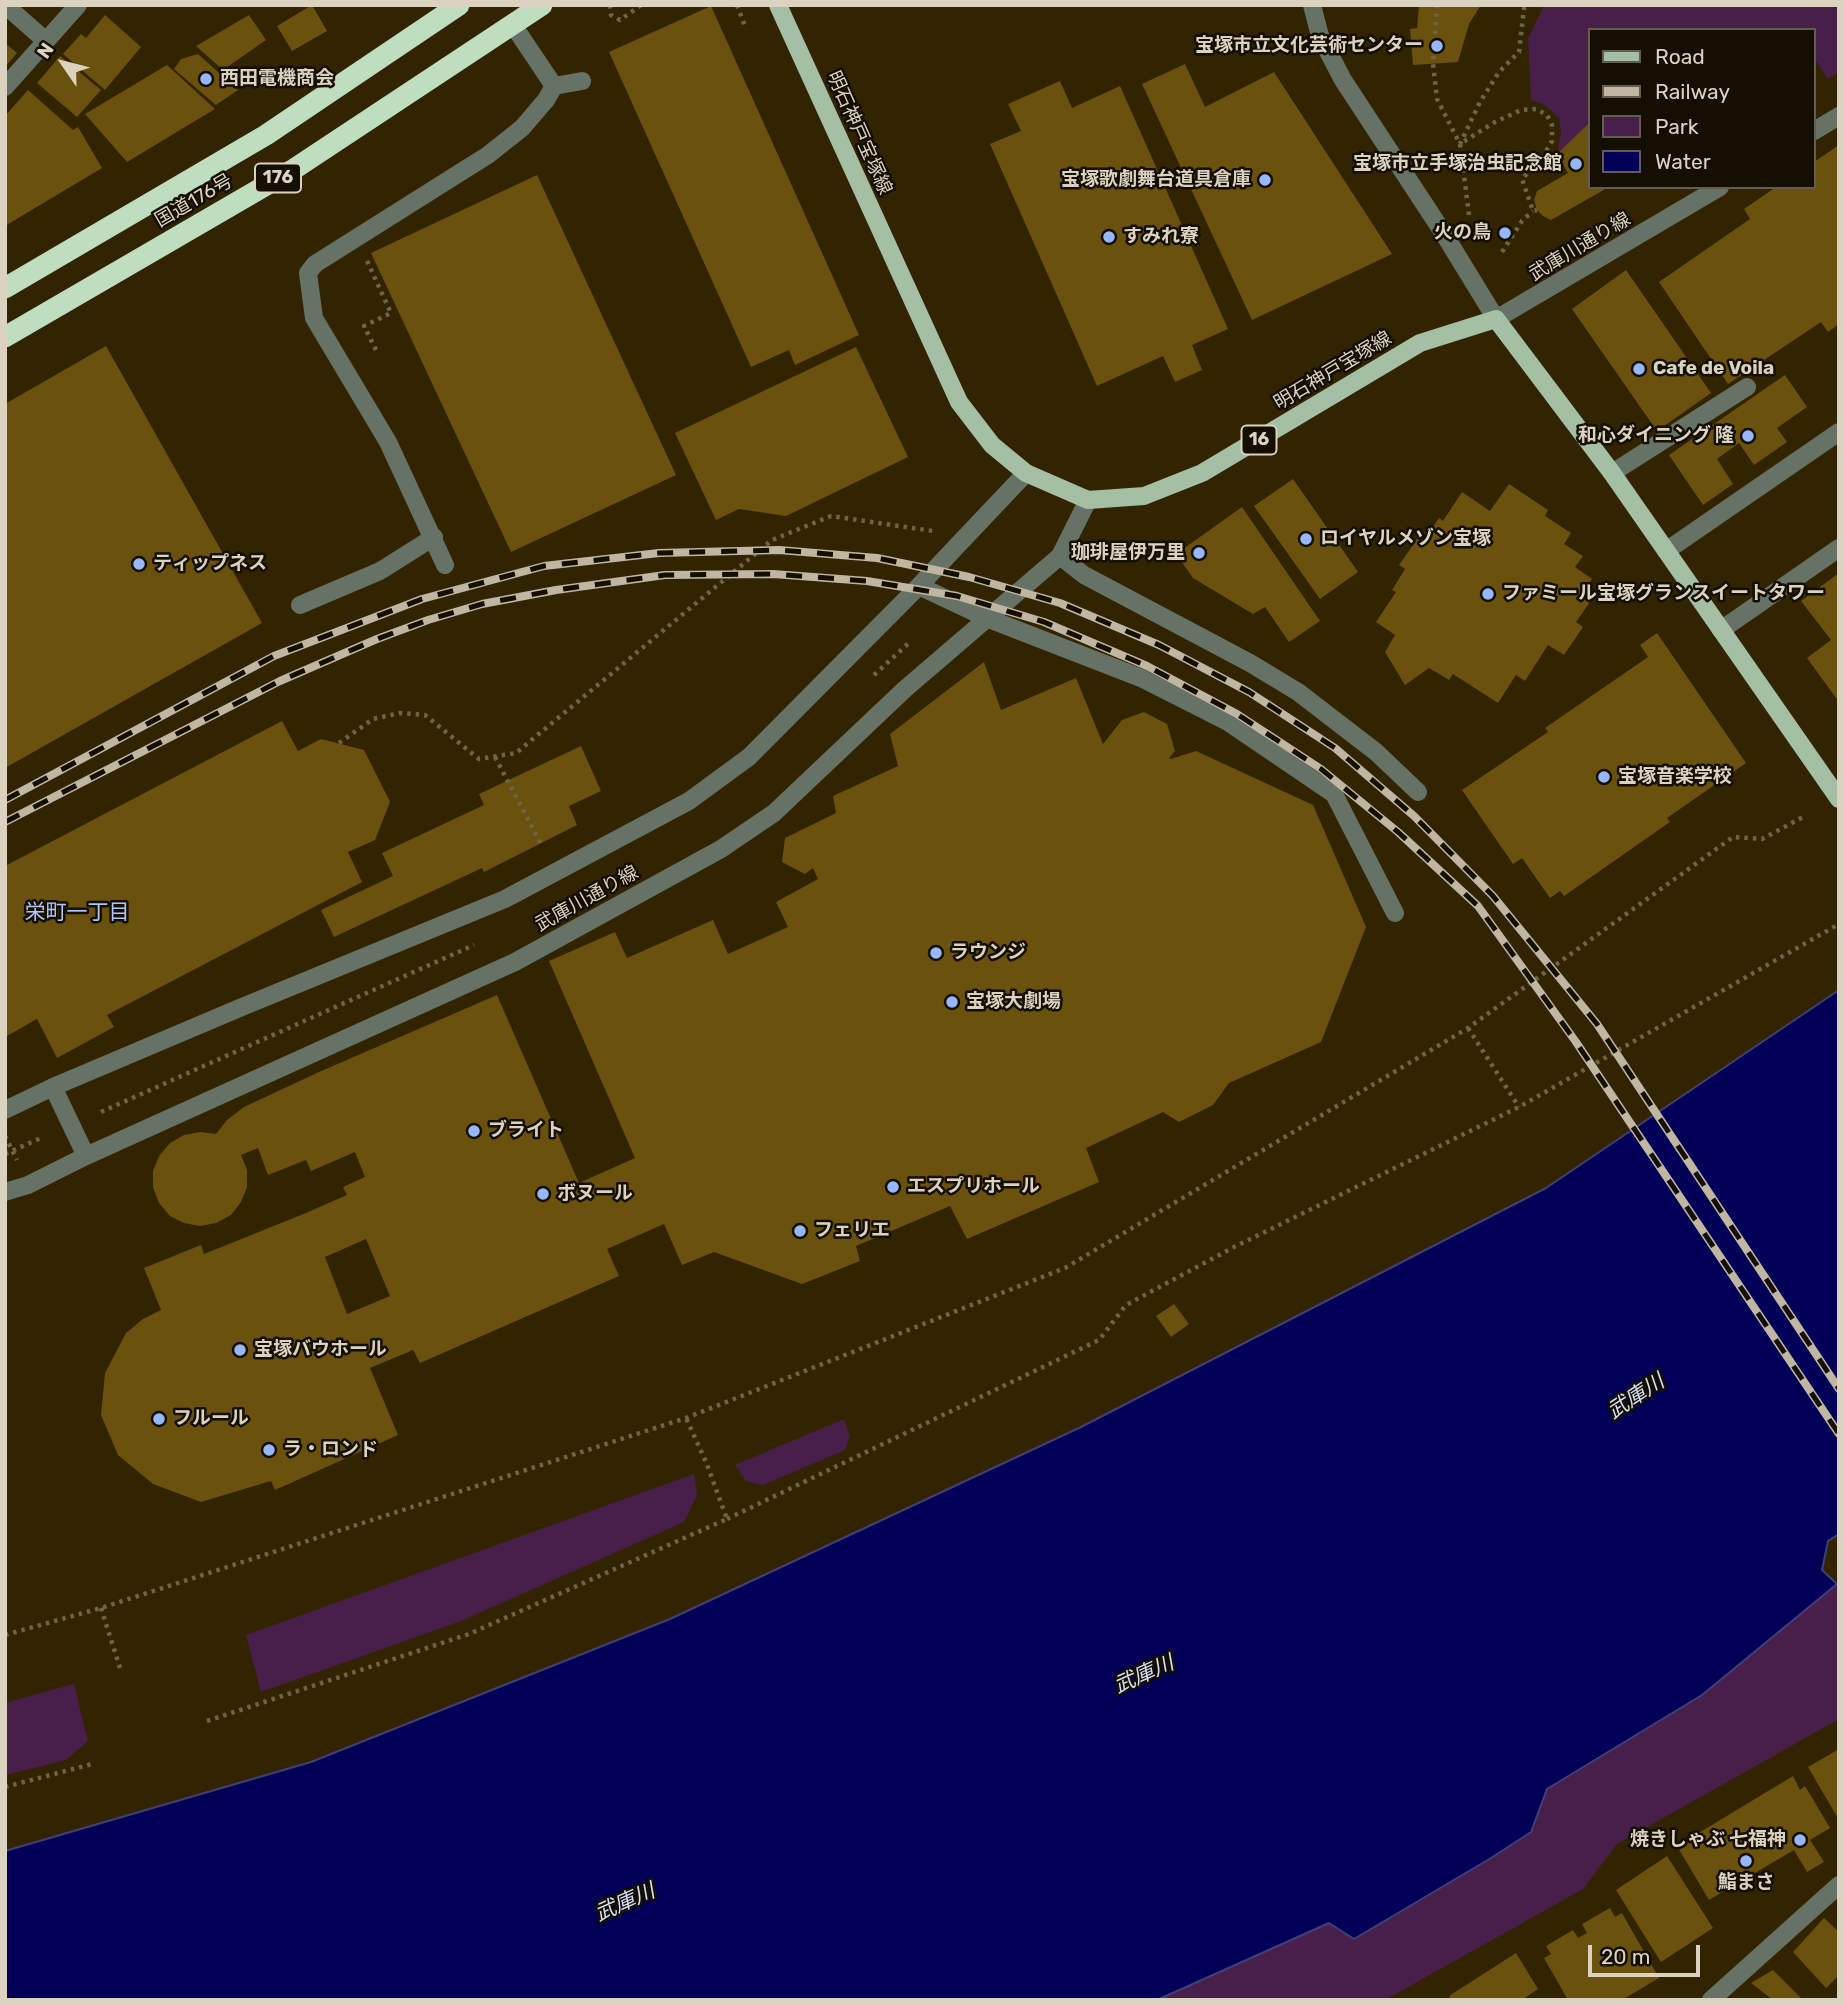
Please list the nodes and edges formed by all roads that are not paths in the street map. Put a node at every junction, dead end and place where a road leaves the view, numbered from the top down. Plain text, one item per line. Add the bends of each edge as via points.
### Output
1 (5, 5) edge
2 (78, 5) edge
3 (459, 5) edge
4 (542, 5) edge
5 (778, 5) edge
6 (1312, 5) edge
7 (513, 24) junction
8 (46, 41) junction
9 (582, 81) dead end
10 (554, 86) junction
11 (5, 87) edge
12 (1839, 116) edge
13 (1816, 130) edge
14 (1717, 189) edge
15 (5, 288) edge
16 (1496, 319) junction
17 (5, 337) edge
18 (1746, 387) dead end
19 (1839, 432) edge
20 (1027, 473) junction
21 (1612, 473) junction
22 (1088, 500) junction
23 (434, 537) junction
24 (1839, 548) edge
25 (1666, 551) junction
26 (1060, 556) junction
27 (445, 565) dead end
28 (919, 586) junction
29 (300, 605) dead end
30 (989, 619) junction
31 (1721, 630) junction
32 (1418, 792) dead end
33 (1839, 799) edge
34 (1395, 913) dead end
35 (53, 1087) junction
36 (5, 1110) edge
37 (86, 1156) junction
38 (5, 1192) edge
39 (1839, 1885) edge
40 (1711, 2000) edge

1 - 8 street
2 - 8 street
3 - 15 highway, 国道176号 / 176 via 266,135
4 - 7 highway, 国道176号 / 176
5 - 20 main road, 明石神戸宝塚線 / 16 via 959,402 992,444
6 - 16 street via 1320,36 1343,79
7 - 10 street
7 - 17 highway, 国道176号 / 176 via 294,169
8 - 11 street
9 - 10 street
10 - 23 street via 522,128 488,155 309,270 314,318 388,442
12 - 13 street
14 - 16 street, 武庫川通り線
16 - 21 main road
16 - 22 main road, 明石神戸宝塚線 / 16 via 1420,343 1202,473 1144,496
18 - 21 street
19 - 25 street
20 - 22 main road, 明石神戸宝塚線 / 16
20 - 28 street, 武庫川通り線
21 - 25 main road
22 - 26 street, 武庫川通り線
23 - 27 street
23 - 29 street via 380,571
24 - 31 street
25 - 31 main road
26 - 30 street, 武庫川通り線
26 - 32 street via 1084,575 1298,692 1376,752
28 - 30 street
28 - 35 street, 武庫川通り線 via 749,757 688,801 505,900
30 - 34 street via 1141,678 1227,722 1334,794
30 - 37 street, 武庫川通り線 via 905,689 774,813 721,849 515,962
31 - 33 main road
35 - 36 street, 武庫川通り線
35 - 37 street
37 - 38 street, 武庫川通り線
39 - 40 street

